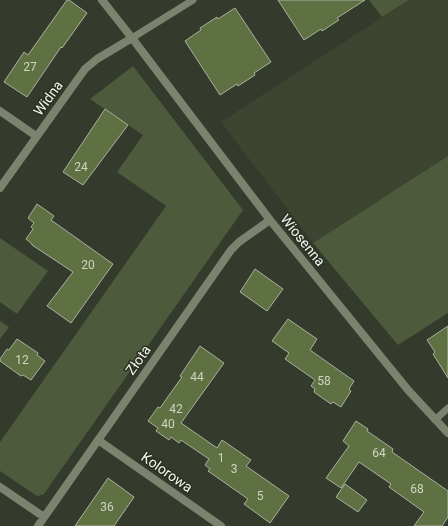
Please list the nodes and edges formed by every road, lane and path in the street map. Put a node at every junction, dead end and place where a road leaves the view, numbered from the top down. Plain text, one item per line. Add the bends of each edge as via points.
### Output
1 (102, 0) edge
2 (193, 0) edge
3 (132, 38) junction
4 (0, 111) edge
5 (36, 136) junction
6 (0, 188) edge
7 (270, 220) junction
8 (448, 408) edge
9 (435, 420) junction
10 (448, 433) edge
11 (98, 440) junction
12 (0, 487) edge
13 (44, 517) junction
14 (38, 526) edge
15 (220, 526) edge

1 - 3 street, Wiosenna
2 - 3 lane
3 - 5 street, Widna via 85,69
3 - 7 street, Wiosenna
4 - 5 street
5 - 6 street, Widna
7 - 9 street, Wiosenna
7 - 11 street, Złota via 232,250
8 - 9 lane
9 - 10 street, Wiosenna
11 - 13 street, Złota
11 - 15 street, Kolorowa
12 - 13 street
13 - 14 street, Złota

